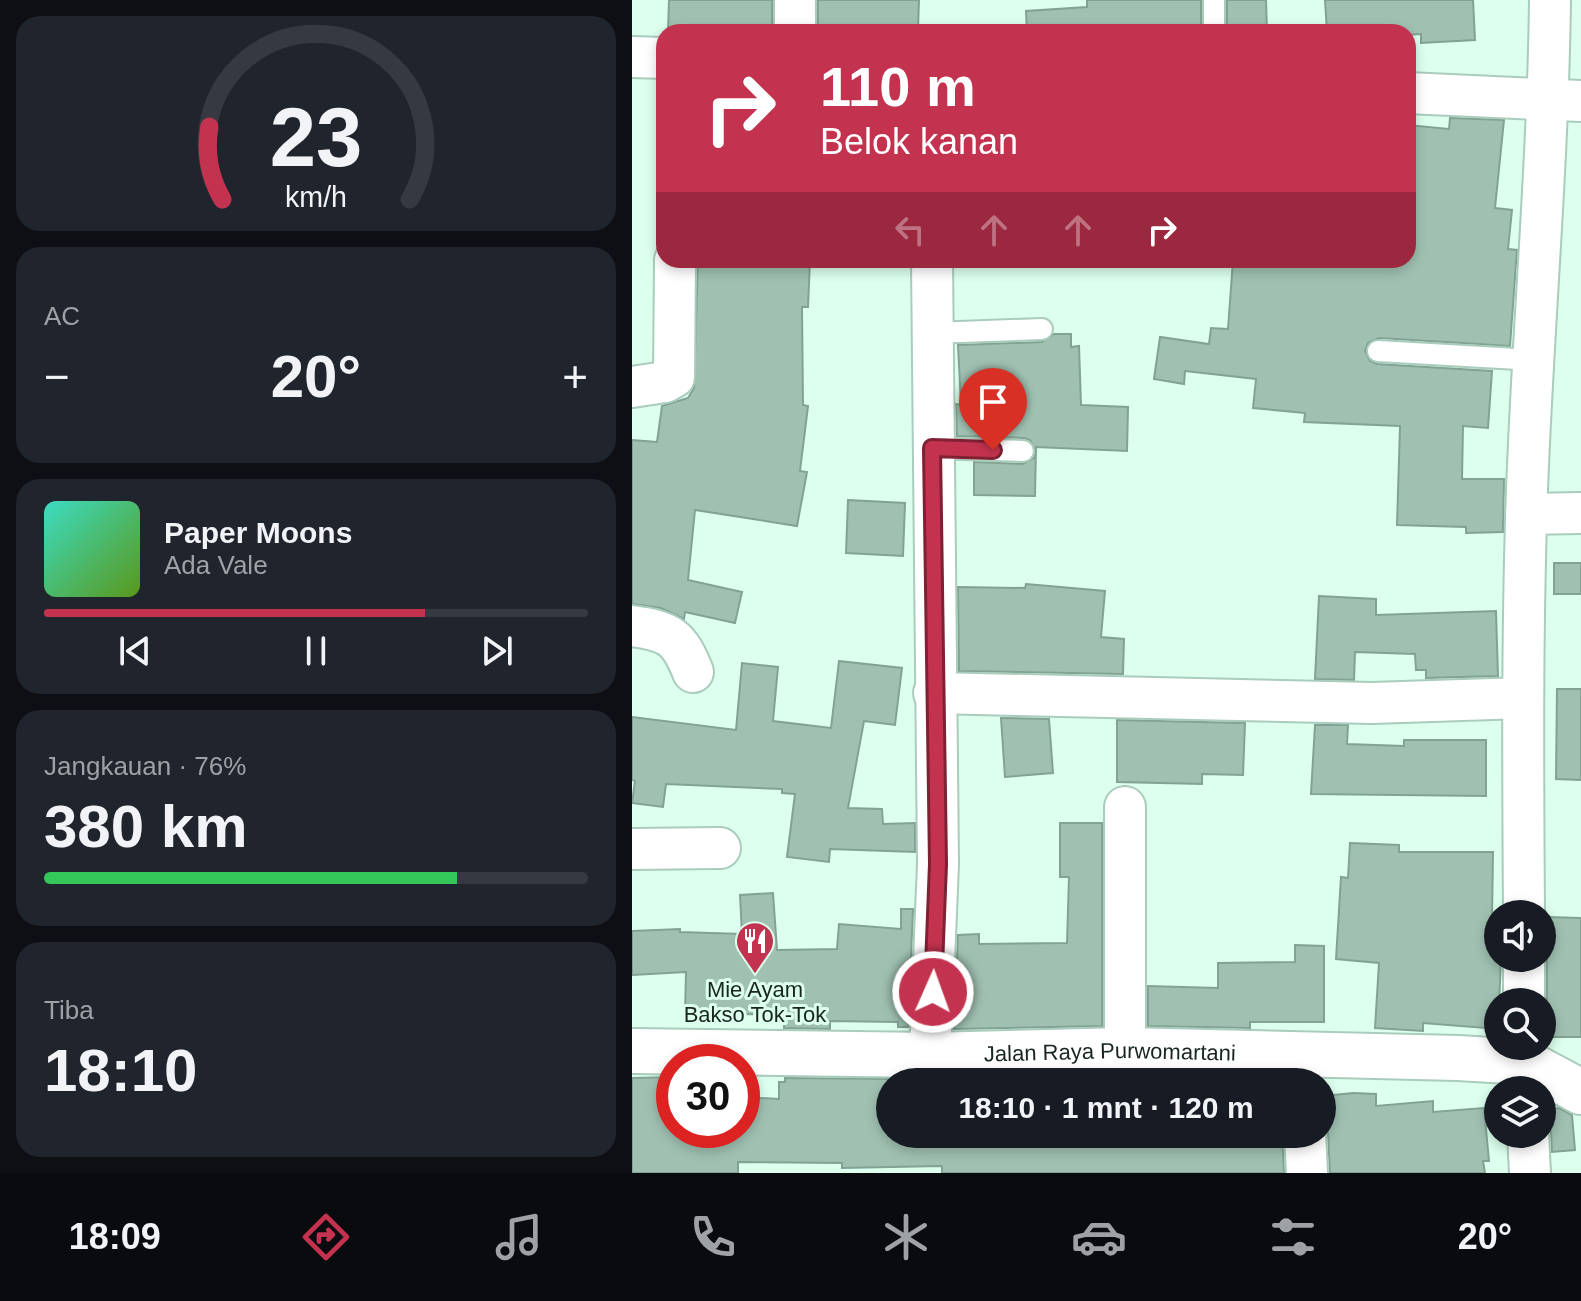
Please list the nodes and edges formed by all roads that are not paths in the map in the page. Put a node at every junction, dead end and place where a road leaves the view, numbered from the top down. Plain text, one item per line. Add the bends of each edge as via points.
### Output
1 (795, 0) edge
2 (1214, 0) edge
3 (1550, 0) edge
4 (795, 24) edge
5 (1214, 24) edge
6 (632, 57) edge
7 (656, 58) edge
8 (1416, 93) edge
9 (1565, 101) edge
10 (675, 268) edge
11 (932, 268) edge
12 (1042, 329) dead end
13 (932, 333) junction
14 (1378, 351) dead end
15 (1534, 360) junction
16 (632, 387) edge
17 (932, 448) junction
18 (1023, 451) dead end
19 (1581, 513) edge
20 (1526, 514) junction
21 (632, 626) edge
22 (693, 672) dead end
23 (934, 693) junction
24 (1523, 698) junction
25 (1125, 807) dead end
26 (720, 848) dead end
27 (632, 849) edge
28 (1524, 900) edge
29 (1125, 1050) junction
30 (632, 1051) edge
31 (930, 1055) junction
32 (1525, 1066) edge
33 (1292, 1068) edge
34 (1336, 1069) edge
35 (1581, 1092) edge
36 (1306, 1148) edge
37 (1529, 1148) edge
38 (1307, 1173) edge
39 (1530, 1173) edge

1 - 4 street
2 - 5 lane
3 - 9 street
6 - 7 street
8 - 9 street
9 - 15 street
10 - 16 street via 674,377
11 - 13 street
12 - 13 lane
13 - 17 street
14 - 15 lane
15 - 20 street
17 - 18 lane
17 - 23 street
19 - 20 street
20 - 24 street
21 - 22 street via 660,630 682,645
23 - 24 street via 1372,703
23 - 31 street via 938,864
24 - 28 street
25 - 29 street
26 - 27 street
29 - 31 street, Jalan Raya Purwomartani
29 - 33 street, Jalan Raya Purwomartani
30 - 31 street, Jalan Raya Purwomartani
32 - 34 street, Jalan Raya Purwomartani
32 - 35 street, Jalan Raya Purwomartani
36 - 38 street
37 - 39 street

